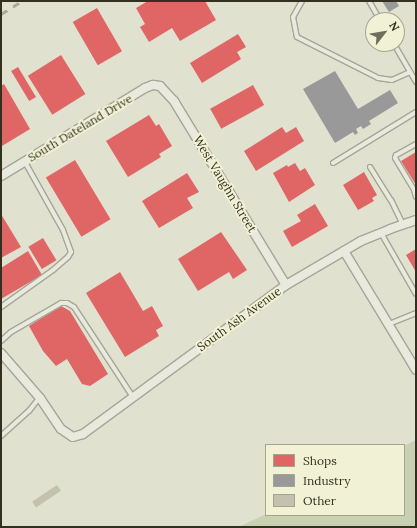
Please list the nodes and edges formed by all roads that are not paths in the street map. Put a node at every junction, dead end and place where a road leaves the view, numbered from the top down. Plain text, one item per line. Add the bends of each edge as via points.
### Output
1 (302, 1) edge
2 (369, 1) edge
3 (375, 12) edge
4 (399, 52) edge
5 (410, 72) junction
6 (416, 82) edge
7 (160, 86) joint
8 (416, 112) edge
9 (416, 144) edge
10 (25, 162) junction
11 (333, 162) dead end
12 (370, 167) dead end
13 (1, 176) edge
14 (416, 197) edge
15 (416, 220) edge
16 (403, 225) junction
17 (380, 233) junction
18 (344, 250) junction
19 (286, 285) junction
20 (416, 294) edge
21 (1, 306) edge
22 (416, 313) edge
23 (389, 324) junction
24 (1, 341) edge
25 (1, 353) edge
26 (416, 370) edge
27 (133, 397) junction
28 (40, 398) junction
29 (1, 436) edge

1 - 5 lane via 293,17 297,37 378,78 392,80
2 - 3 lane
4 - 5 lane
5 - 6 lane
7 - 10 street, South Dateland Drive via 145,88
7 - 19 street, West Vaughn Street via 174,101
8 - 11 lane
9 - 14 lane via 395,158
10 - 13 street, South Dateland Drive
10 - 21 lane via 63,230 70,252 53,270
12 - 16 lane
15 - 16 street, South Ash Avenue
16 - 17 street, South Ash Avenue
17 - 18 street, South Ash Avenue
17 - 20 lane
18 - 19 street, South Ash Avenue
18 - 23 street
19 - 27 street, South Ash Avenue
22 - 23 lane
23 - 26 street
24 - 27 lane via 11,332 61,303 67,303 74,307
25 - 28 street
27 - 28 street, South Ash Avenue via 83,434 73,437 61,429
28 - 29 lane

